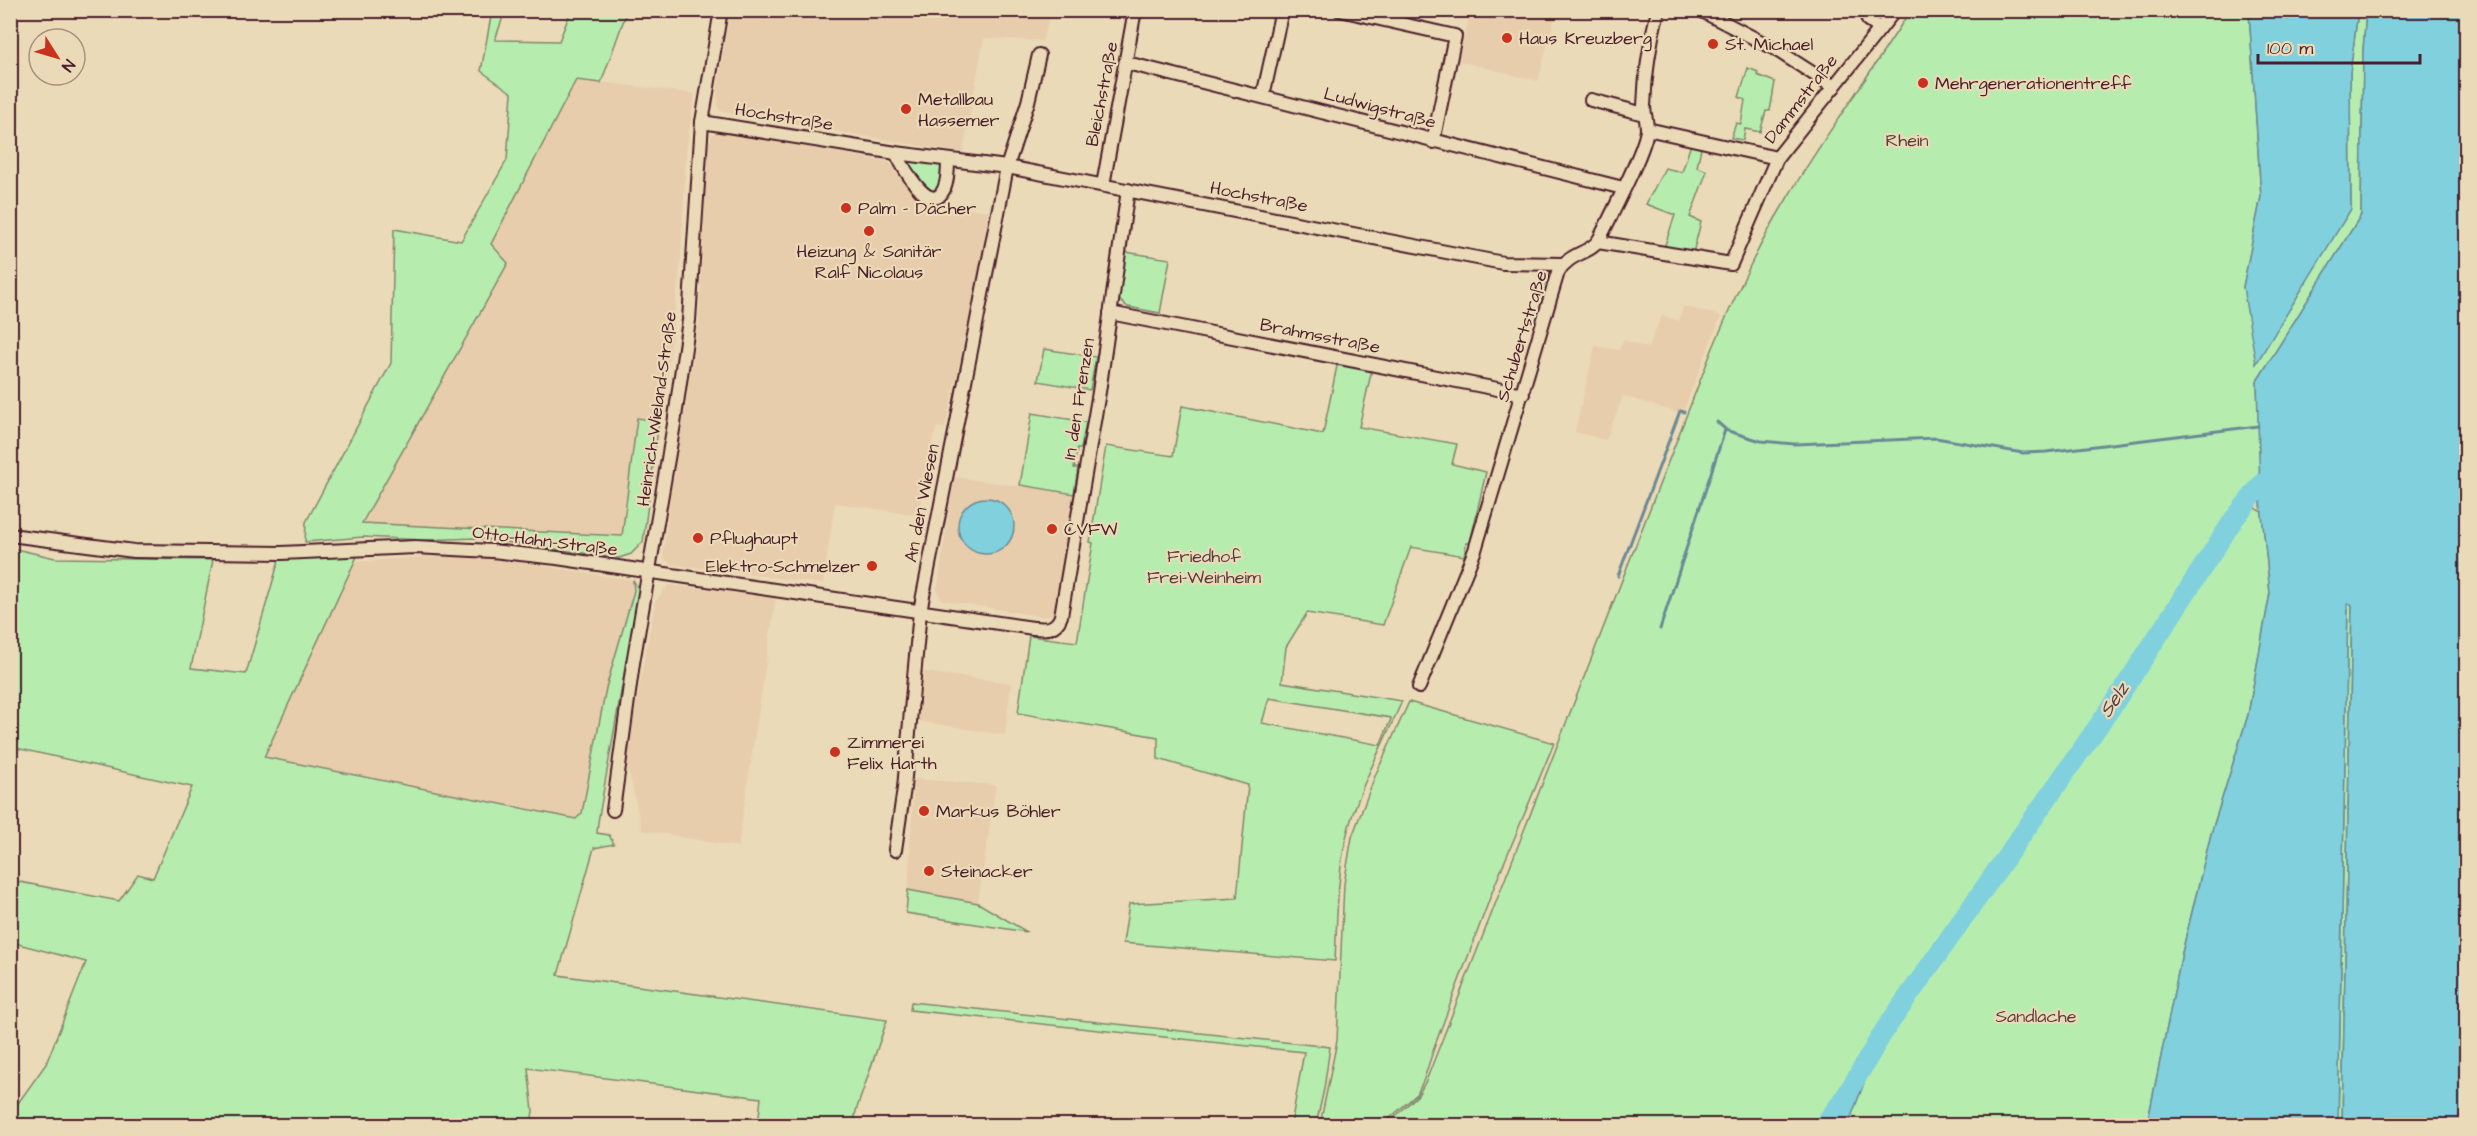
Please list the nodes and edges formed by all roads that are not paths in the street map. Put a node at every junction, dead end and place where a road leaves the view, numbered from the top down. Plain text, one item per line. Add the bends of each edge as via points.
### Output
1 (721, 10) edge
2 (1135, 10) edge
3 (1282, 10) edge
4 (1340, 10) edge
5 (1658, 10) edge
6 (1701, 10) edge
7 (1865, 10) edge
8 (1895, 10) edge
9 (1880, 29) junction
10 (1039, 55) dead end
11 (1127, 63) junction
12 (1834, 87) junction
13 (1263, 96) junction
14 (1591, 100) dead end
15 (1644, 114) junction
16 (702, 123) junction
17 (1647, 129) junction
18 (1432, 142) junction
19 (897, 153) junction
20 (1777, 158) junction
21 (948, 160) junction
22 (1007, 167) junction
23 (1103, 185) junction
24 (1623, 188) junction
25 (1128, 190) junction
26 (1598, 242) junction
27 (1563, 264) junction
28 (1110, 313) junction
29 (1523, 394) junction
30 (10, 535) edge
31 (650, 573) junction
32 (920, 611) junction
33 (1062, 612) joint
34 (1419, 687) dead end
35 (613, 810) dead end
36 (895, 850) dead end

1 - 16 street, Heinrich-Wieland-Straße
2 - 11 street, Bleichstraße
3 - 13 street
4 - 18 street via 1455,36
5 - 15 street via 1649,45
6 - 12 street
7 - 9 street via 1868,20
8 - 9 street, Dammstraße
9 - 12 street, Dammstraße
10 - 22 street, An den Wiesen
11 - 13 street, Ludwigstraße
11 - 23 street, Bleichstraße
12 - 20 street, Dammstraße
13 - 18 street, Ludwigstraße
14 - 15 street
15 - 17 street
16 - 19 street, Hochstraße
16 - 31 street, Heinrich-Wieland-Straße via 689,320
17 - 20 street
17 - 24 street
18 - 24 street, Ludwigstraße
19 - 21 street, Hochstraße
19 - 21 street via 906,174 931,196 944,190
20 - 26 street, Dammstraße via 1731,264
21 - 22 street, Hochstraße
22 - 23 street, Hochstraße
22 - 32 street, An den Wiesen
23 - 25 street, Hochstraße
24 - 26 street
25 - 27 street, Hochstraße via 1503,263
25 - 28 street, In den Frenzen
26 - 27 street, Schubertstraße
27 - 29 street, Schubertstraße
28 - 29 street, Brahmsstraße
28 - 33 street, In den Frenzen
29 - 34 street, Schubertstraße via 1475,550
30 - 31 street, Otto-Hahn-Straße via 146,551 281,553 415,547 492,551
31 - 32 street, Otto-Hahn-Straße
31 - 35 street, Heinrich-Wieland-Straße
32 - 33 street, Otto-Hahn-Straße via 1046,629 1057,624
32 - 36 street, An den Wiesen

